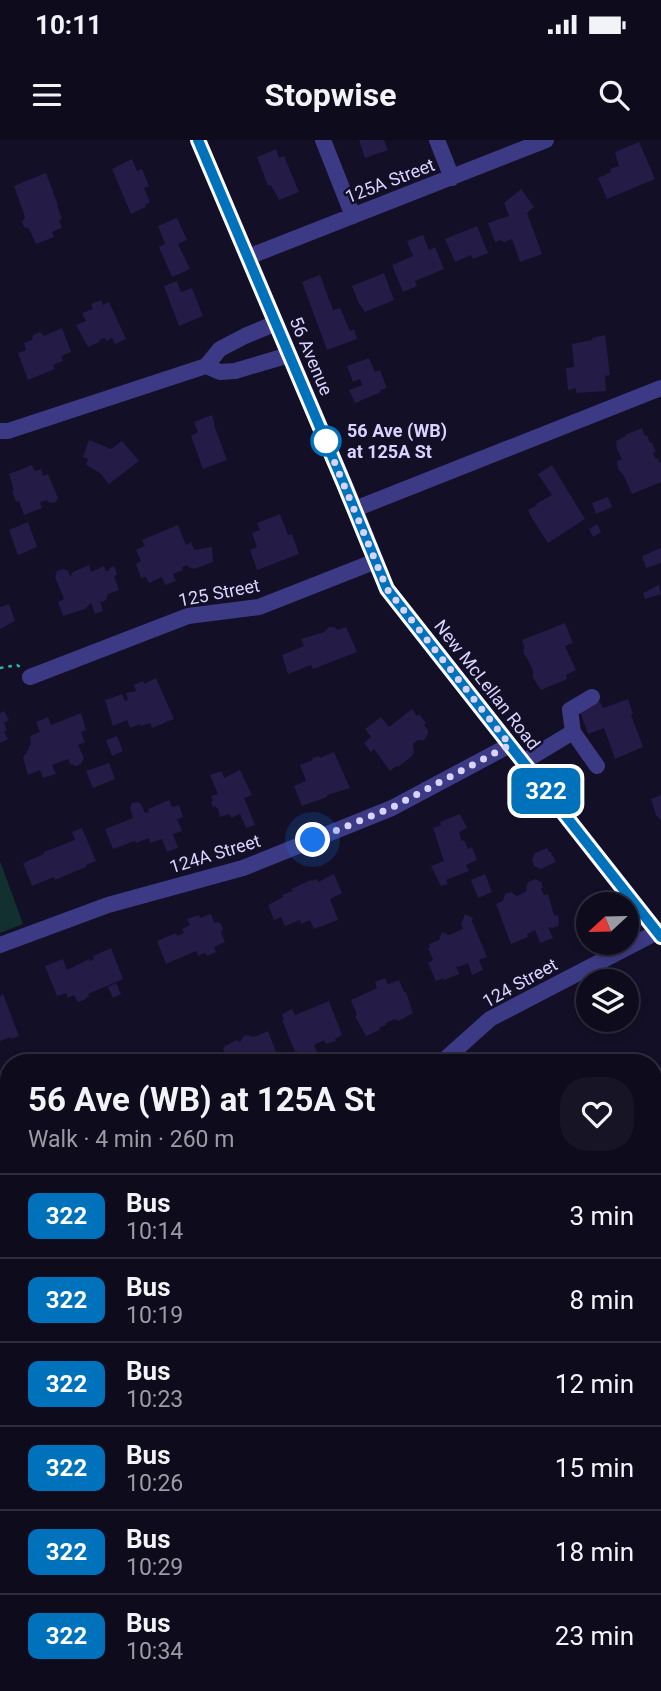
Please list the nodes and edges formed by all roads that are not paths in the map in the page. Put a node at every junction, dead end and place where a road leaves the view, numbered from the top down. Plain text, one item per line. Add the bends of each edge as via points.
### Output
1 (198, 140) edge
2 (323, 140) edge
3 (436, 140) edge
4 (546, 140) edge
5 (452, 178) junction
6 (353, 216) junction
7 (248, 257) junction
8 (276, 323) junction
9 (289, 355) junction
10 (206, 366) junction
11 (661, 388) edge
12 (0, 431) edge
13 (355, 509) junction
14 (376, 561) junction
15 (387, 589) joint
16 (30, 677) dead end
17 (592, 697) dead end
18 (573, 732) junction
19 (510, 745) junction
20 (523, 762) junction
21 (597, 766) dead end
22 (660, 933) edge
23 (0, 945) edge
24 (451, 1054) edge

1 - 7 street, 56 Avenue
2 - 6 street
3 - 5 street
4 - 5 street, 125A Street
5 - 6 street, 125A Street
6 - 7 street, 125A Street
7 - 8 street, 56 Avenue
8 - 9 street, 56 Avenue
8 - 10 street via 220,349
9 - 10 street via 235,372
9 - 13 street, 56 Avenue
10 - 12 street
11 - 13 street
13 - 14 street, 56 Avenue
14 - 15 street, 56 Avenue
14 - 16 street, 125 Street via 259,607 188,616
15 - 19 street, New McLellan Road
17 - 18 street via 570,710
18 - 20 street
18 - 21 street
19 - 20 street, New McLellan Road
19 - 23 street, 124A Street via 391,808 243,868 107,905
20 - 22 street, New McLellan Road
22 - 24 street, 124 Street via 490,1019

